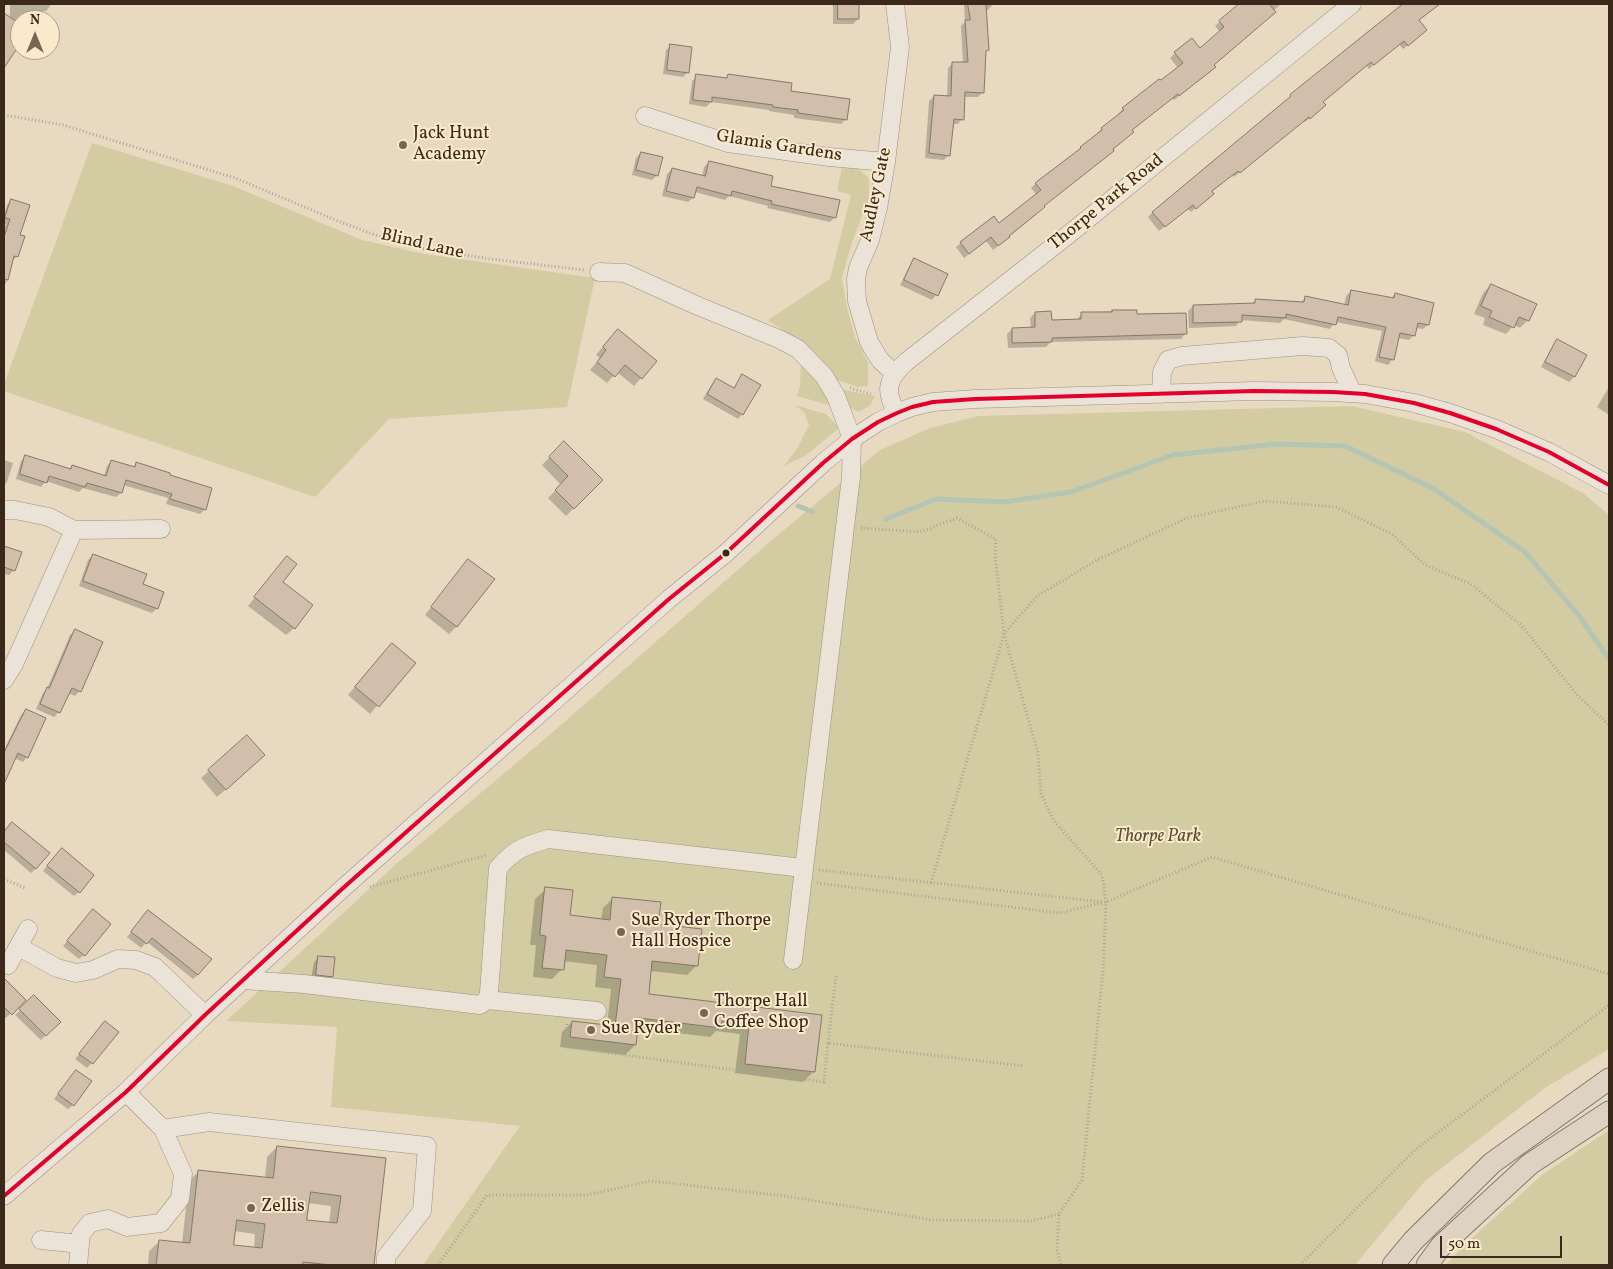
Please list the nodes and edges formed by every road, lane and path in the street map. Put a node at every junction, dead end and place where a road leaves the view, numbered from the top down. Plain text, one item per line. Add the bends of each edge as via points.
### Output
1 (895, 4) edge
2 (1352, 4) edge
3 (4, 115) edge
4 (645, 116) dead end
5 (886, 162) junction
6 (600, 272) joint
7 (894, 373) junction
8 (1352, 392) junction
9 (1162, 394) junction
10 (897, 413) junction
11 (852, 439) junction
12 (1609, 485) edge
13 (4, 510) edge
14 (845, 527) junction
15 (161, 529) dead end
16 (74, 530) junction
17 (1004, 634) junction
18 (4, 680) edge
19 (1609, 725) edge
20 (488, 855) dead end
21 (803, 875) junction
22 (4, 879) edge
23 (930, 883) junction
24 (347, 884) junction
25 (25, 888) dead end
26 (1106, 902) junction
27 (28, 929) dead end
28 (19, 946) junction
29 (793, 960) dead end
30 (8, 965) dead end
31 (1609, 974) edge
32 (836, 976) dead end
33 (243, 980) junction
34 (487, 1000) junction
35 (1609, 1005) edge
36 (569, 1008) junction
37 (597, 1011) dead end
38 (205, 1015) junction
39 (828, 1044) junction
40 (1024, 1066) dead end
41 (1609, 1079) edge
42 (126, 1092) junction
43 (1609, 1112) edge
44 (162, 1129) junction
45 (4, 1196) edge
46 (1059, 1214) junction
47 (41, 1240) dead end
48 (80, 1244) junction
49 (78, 1265) edge
50 (386, 1265) edge
51 (438, 1265) edge
52 (1061, 1265) edge
53 (1300, 1265) edge
54 (1393, 1265) edge
55 (1427, 1265) edge

1 - 5 street, Audley Gate via 900,47
2 - 7 street, Thorpe Park Road
3 - 6 path, Blind Lane via 64,124 235,178 397,243 491,259
4 - 5 street, Glamis Gardens via 728,143
5 - 7 street, Audley Gate via 870,240 856,279 857,301 869,342 880,360
6 - 11 street via 625,273 798,349 828,382
7 - 10 street via 889,391
8 - 9 street
8 - 9 street via 1338,355 1329,348 1303,346 1182,356 1168,360 1162,372
8 - 12 street via 1414,403 1496,429 1549,452
9 - 10 street via 967,399 933,402
10 - 11 street
11 - 14 street
11 - 24 street
13 - 16 street via 49,518
14 - 17 path via 920,532 957,518 996,540
14 - 21 street
15 - 16 street
16 - 18 street
17 - 19 path via 1037,596 1097,560 1187,518 1266,501 1336,507 1392,534 1425,564 1471,584 1521,625 1578,696
17 - 23 path
17 - 26 path via 1038,753 1041,794 1054,821 1102,875
20 - 24 path via 357,891
21 - 23 path
21 - 26 path via 1059,913
21 - 29 street
21 - 34 street via 548,839 525,845 498,868
22 - 25 path
23 - 26 path
24 - 33 street
26 - 31 path via 1212,857
26 - 46 path via 1103,970 1082,1180
27 - 28 street
28 - 30 street
28 - 38 street via 57,968 76,973 118,959 136,960 155,967
32 - 39 path
33 - 34 street via 469,1004
33 - 38 street
34 - 36 street
35 - 53 path via 1416,1149
36 - 37 street
36 - 39 path via 565,1047 569,1048 824,1082
38 - 42 street
39 - 40 path
41 - 54 main road via 1492,1163
42 - 44 street
42 - 45 street
43 - 55 main road via 1530,1164 1442,1246
44 - 48 street via 183,1174 180,1199 161,1223 127,1227 108,1219 90,1223 81,1234
44 - 50 street via 209,1122 427,1146 422,1211 386,1258
46 - 51 path via 1031,1221 932,1220 785,1196 650,1181 587,1195 487,1195
46 - 52 path via 1057,1250
47 - 48 street
48 - 49 street

